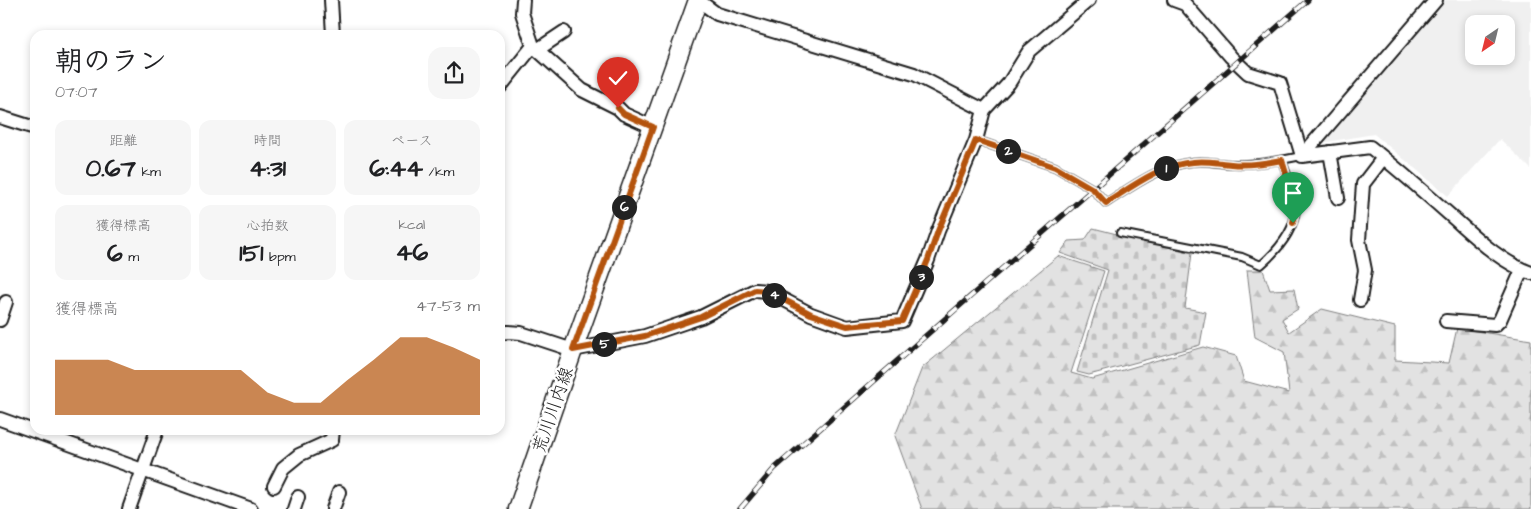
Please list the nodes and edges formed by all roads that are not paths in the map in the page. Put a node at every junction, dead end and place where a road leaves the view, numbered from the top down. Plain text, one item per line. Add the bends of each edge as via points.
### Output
1 (331, 0) edge
2 (523, 0) edge
3 (698, 0) edge
4 (1089, 0) edge
5 (1174, 0) edge
6 (1436, 0) edge
7 (333, 30) edge
8 (564, 32) dead end
9 (535, 48) junction
10 (505, 81) edge
11 (984, 110) junction
12 (0, 117) edge
13 (30, 126) edge
14 (653, 127) junction
15 (976, 140) junction
16 (1330, 152) junction
17 (1302, 156) junction
18 (1383, 158) junction
19 (1282, 160) junction
20 (1338, 198) dead end
21 (1120, 233) dead end
22 (1527, 272) edge
23 (1360, 300) dead end
24 (6, 302) dead end
25 (0, 320) edge
26 (1446, 321) dead end
27 (505, 332) edge
28 (573, 350) junction
29 (0, 419) edge
30 (30, 430) edge
31 (44, 435) edge
32 (155, 435) edge
33 (332, 435) edge
34 (143, 471) junction
35 (274, 486) dead end
36 (339, 492) dead end
37 (129, 509) edge
38 (251, 509) edge
39 (333, 509) edge
40 (518, 509) edge

1 - 7 street
2 - 9 street via 522,12
3 - 11 street via 717,14 914,74
3 - 14 main road, 荒川川内線
4 - 11 street via 1029,51 1008,83
5 - 17 street via 1185,4 1248,73 1280,83
6 - 17 street
8 - 9 street
9 - 10 street
9 - 14 street via 582,90
11 - 15 street
12 - 13 street
14 - 28 main road, 荒川川内線
15 - 19 lane via 1055,167 1093,189 1106,203 1150,175 1170,167 1191,162 1233,164
15 - 28 street via 902,321 847,326 811,314 767,291 755,290 701,317 664,330
16 - 17 street
16 - 18 street via 1370,148
16 - 20 street
17 - 19 lane
18 - 22 street via 1488,248
18 - 23 street via 1363,184 1359,240 1365,270
19 - 21 lane via 1296,208 1293,223 1277,251 1261,265 1242,257
22 - 26 street via 1495,325
24 - 25 street
27 - 28 street via 521,333
28 - 40 main road, 荒川川内線
29 - 30 street
31 - 34 street
32 - 34 street
33 - 35 street via 332,440 283,468
34 - 37 street
34 - 38 street
36 - 39 street

